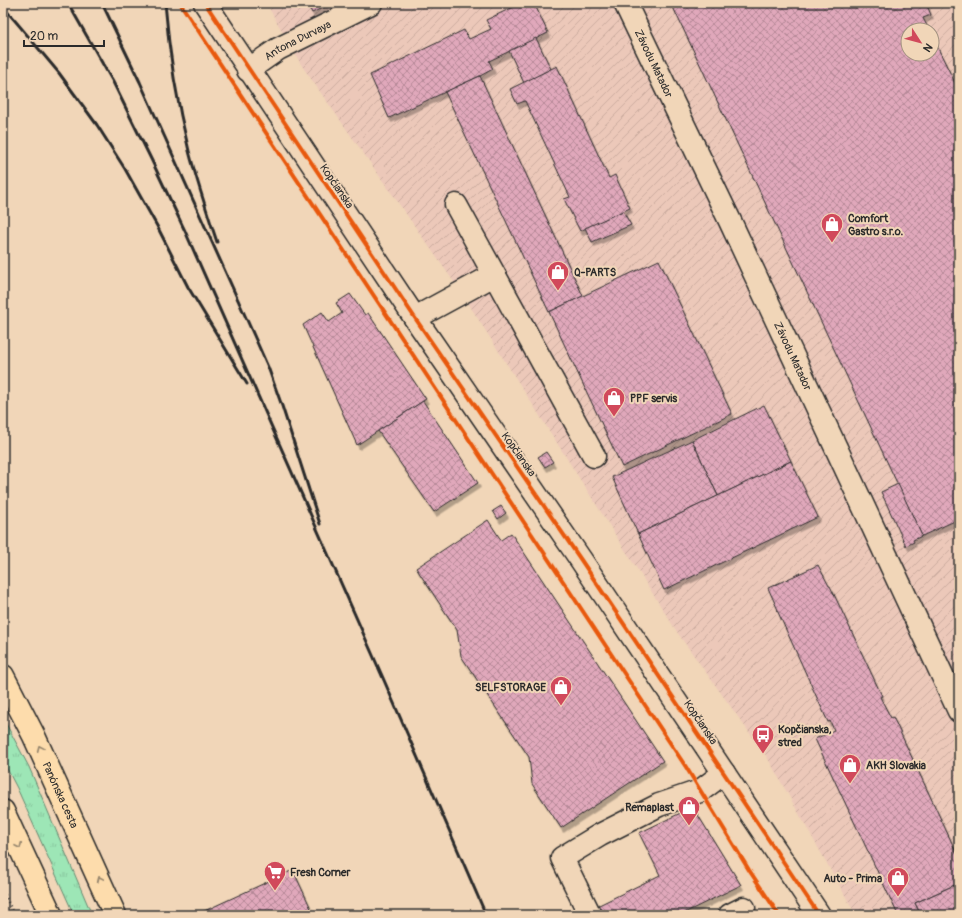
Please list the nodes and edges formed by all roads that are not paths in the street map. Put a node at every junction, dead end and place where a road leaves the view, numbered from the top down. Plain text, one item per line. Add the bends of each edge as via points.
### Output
1 (371, 3) edge
2 (625, 3) edge
3 (210, 7) edge
4 (248, 70) junction
5 (456, 205) dead end
6 (494, 275) junction
7 (415, 318) junction
8 (594, 456) dead end
9 (3, 676) edge
10 (959, 711) edge
11 (724, 773) junction
12 (3, 810) edge
13 (51, 915) edge
14 (115, 915) edge
15 (590, 915) edge
16 (819, 915) edge

1 - 4 street, Antona Durvaya via 278,49
2 - 10 street, Závodu Matador
3 - 4 street, Kopčianska
4 - 7 street, Kopčianska
5 - 6 street
6 - 7 street
6 - 8 street
7 - 11 street, Kopčianska
14 -> 9 main road, Panónska cesta via 34,736
11 - 15 street via 700,791 659,805 562,858
11 - 16 street, Kopčianska
12 -> 13 main road

